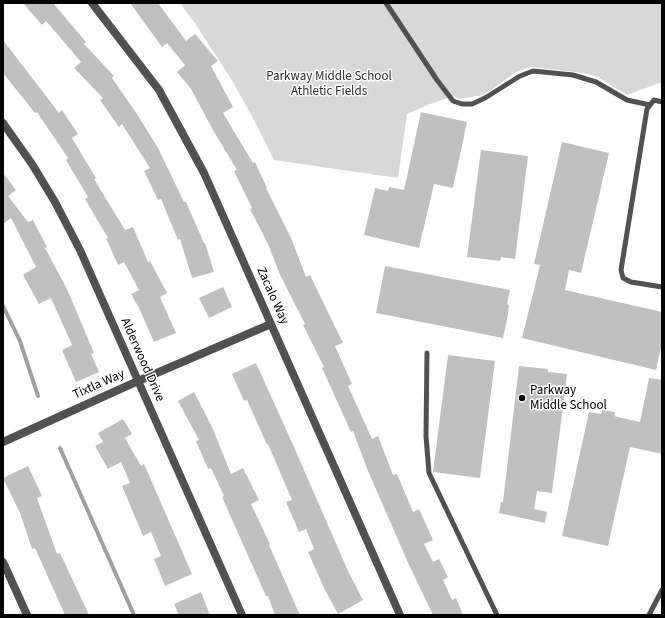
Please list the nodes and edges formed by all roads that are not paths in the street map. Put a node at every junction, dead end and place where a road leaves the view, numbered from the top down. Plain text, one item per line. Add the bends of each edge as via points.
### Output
1 (92, 3) edge
2 (386, 3) edge
3 (662, 102) edge
4 (650, 105) junction
5 (3, 123) edge
6 (662, 287) edge
7 (271, 324) junction
8 (427, 354) dead end
9 (138, 381) junction
10 (3, 442) edge
11 (3, 562) edge
12 (662, 590) edge
13 (26, 615) edge
14 (242, 615) edge
15 (400, 615) edge
16 (497, 615) edge
17 (648, 615) edge

1 - 7 street, Zacalo Way via 159,90 204,172
2 - 4 lane via 453,101 472,104 533,71 573,75 596,82 627,100
3 - 4 lane via 654,100
4 - 6 lane via 647,109 621,270 623,278 631,282
5 - 9 street, Alderwood Drive via 32,164 77,243
7 - 9 street, Tixtla Way
7 - 15 street, Zacalo Way
8 - 16 lane via 426,436 429,473
9 - 10 street, Tixtla Way
9 - 14 street, Alderwood Drive
11 - 13 street
12 - 17 lane

